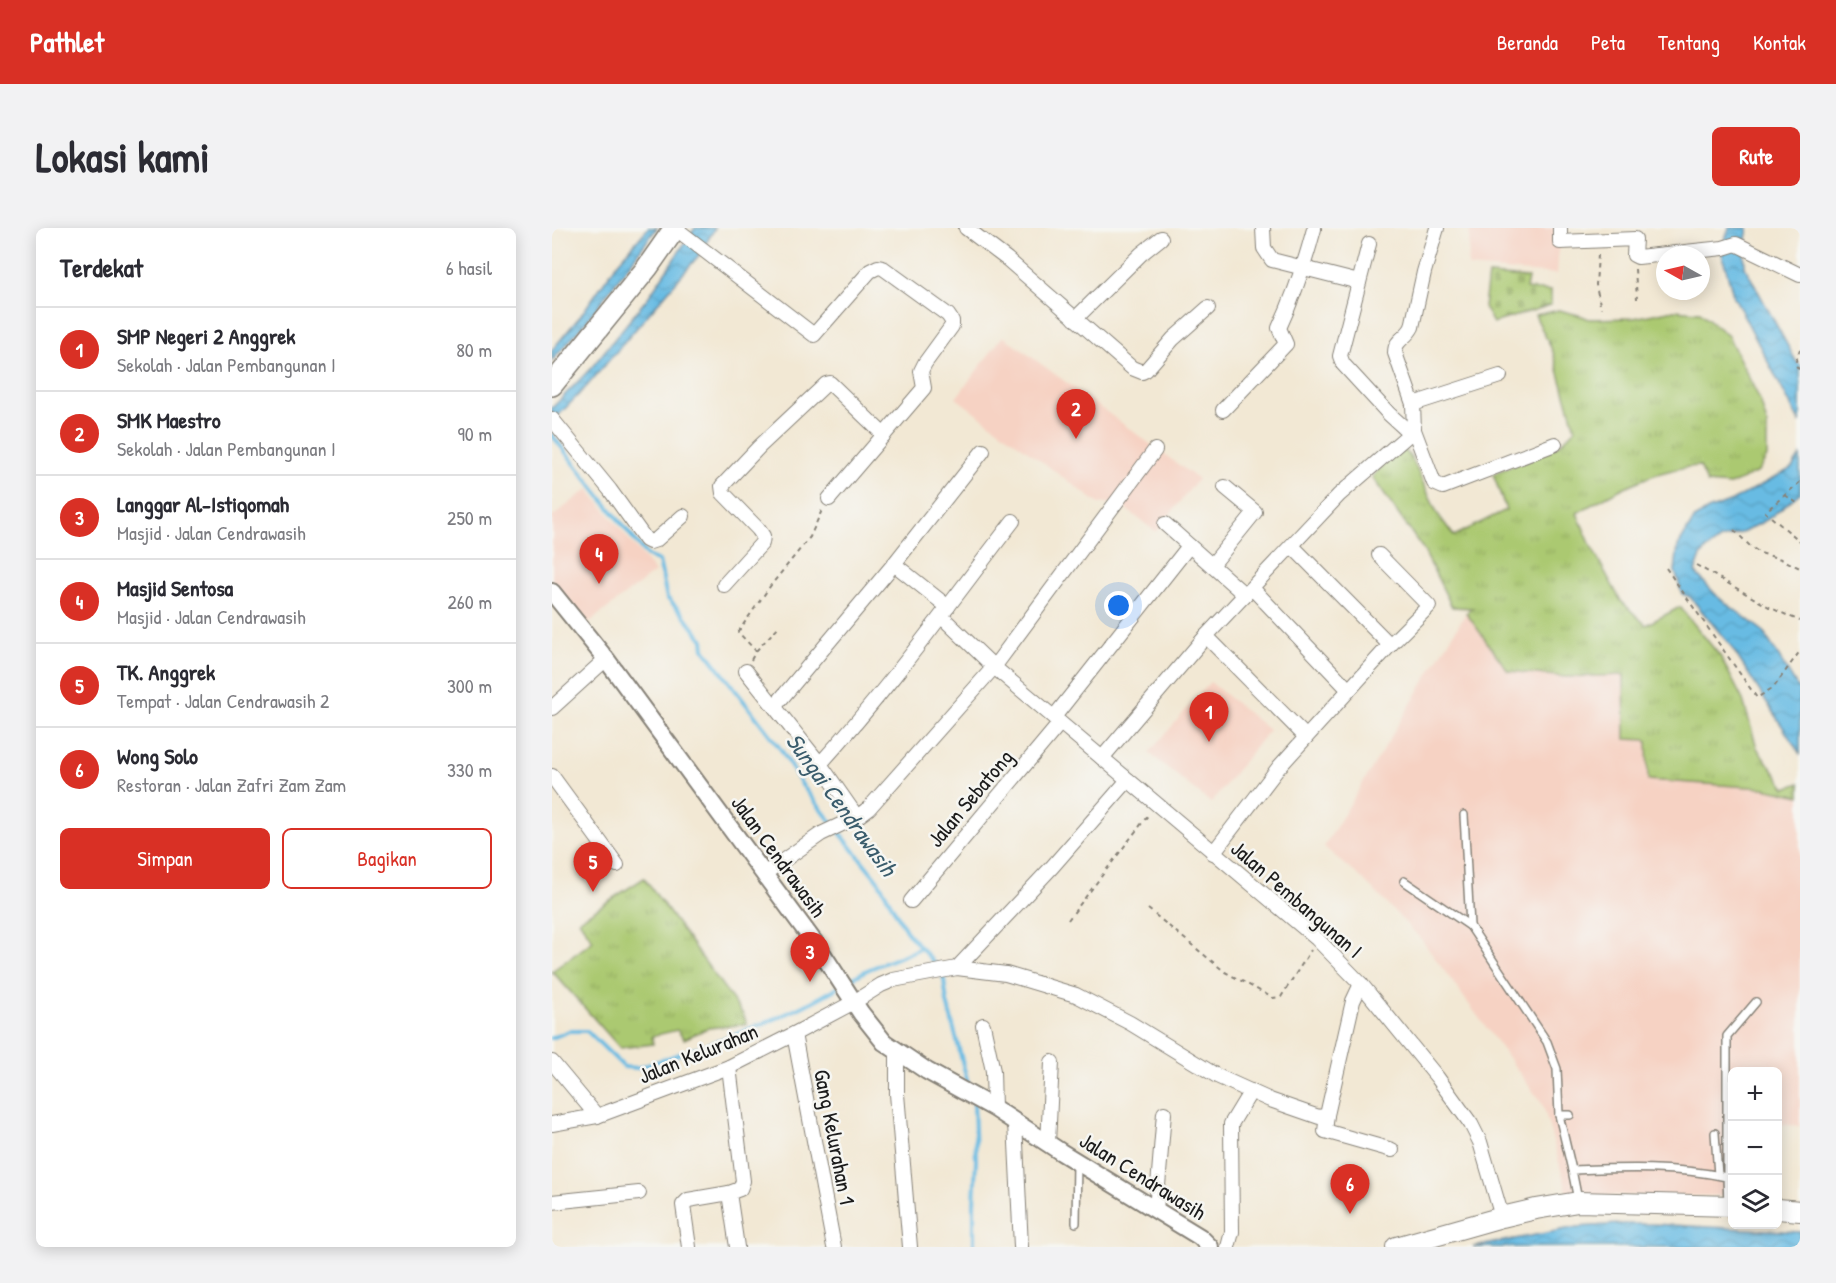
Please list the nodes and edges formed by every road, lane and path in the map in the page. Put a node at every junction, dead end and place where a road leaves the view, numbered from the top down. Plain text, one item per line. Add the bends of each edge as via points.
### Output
1 (966, 228) edge
2 (1263, 228) edge
3 (1437, 228) edge
4 (1560, 228) edge
5 (1314, 229) edge
6 (678, 230) edge
7 (1161, 238) dead end
8 (1599, 239) junction
9 (1370, 244) dead end
10 (1634, 255) junction
11 (1304, 268) junction
12 (1800, 275) edge
13 (1359, 282) junction
14 (1636, 299) dead end
15 (1208, 308) dead end
16 (1601, 309) dead end
17 (1075, 319) junction
18 (1800, 349) edge
19 (1800, 371) edge
20 (1500, 376) dead end
21 (552, 385) edge
22 (1413, 404) junction
23 (1223, 410) dead end
24 (554, 422) edge
25 (1412, 432) junction
26 (884, 435) junction
27 (1555, 444) dead end
28 (1155, 450) dead end
29 (983, 451) dead end
30 (1800, 482) edge
31 (1225, 487) dead end
32 (1785, 495) junction
33 (829, 499) joint
34 (1800, 504) edge
35 (683, 516) dead end
36 (1013, 521) dead end
37 (1165, 524) dead end
38 (1734, 530) dead end
39 (1800, 541) edge
40 (1190, 546) junction
41 (1292, 546) junction
42 (1379, 555) dead end
43 (894, 564) junction
44 (1212, 565) junction
45 (1696, 565) dead end
46 (1666, 568) dead end
47 (1800, 568) edge
48 (724, 585) dead end
49 (1248, 591) junction
50 (552, 592) edge
51 (945, 612) junction
52 (1800, 621) edge
53 (779, 626) dead end
54 (1206, 636) junction
55 (1390, 645) junction
56 (756, 651) junction
57 (1800, 651) edge
58 (606, 659) junction
59 (994, 667) junction
60 (746, 671) joint
61 (1349, 690) junction
62 (775, 706) junction
63 (552, 708) edge
64 (1057, 720) junction
65 (1306, 737) junction
66 (1102, 758) junction
67 (820, 764) junction
68 (552, 776) edge
69 (1128, 780) junction
70 (1157, 805) junction
71 (1464, 815) dead end
72 (854, 818) junction
73 (1213, 852) junction
74 (617, 865) dead end
75 (764, 874) junction
76 (1404, 881) dead end
77 (911, 901) dead end
78 (1148, 909) dead end
79 (1068, 920) dead end
80 (1470, 926) junction
81 (1317, 939) junction
82 (954, 968) junction
83 (1361, 984) junction
84 (852, 999) junction
85 (1756, 1002) dead end
86 (983, 1025) dead end
87 (794, 1034) junction
88 (897, 1051) junction
89 (552, 1062) edge
90 (1052, 1062) dead end
91 (729, 1066) junction
92 (1251, 1091) junction
93 (994, 1108) junction
94 (1164, 1113) dead end
95 (1326, 1115) junction
96 (1559, 1115) junction
97 (1570, 1115) dead end
98 (597, 1116) junction
99 (1015, 1122) junction
100 (552, 1124) edge
101 (1715, 1133) dead end
102 (1048, 1143) junction
103 (1392, 1150) dead end
104 (1077, 1161) junction
105 (1572, 1170) junction
106 (1718, 1175) junction
107 (1727, 1177) junction
108 (1728, 1187) edge
109 (639, 1192) dead end
110 (729, 1193) junction
111 (552, 1202) edge
112 (1578, 1202) junction
113 (1728, 1206) edge
114 (1782, 1209) edge
115 (1156, 1210) junction
116 (1800, 1211) edge
117 (1502, 1217) junction
118 (1076, 1223) dead end
119 (689, 1247) edge
120 (737, 1247) edge
121 (834, 1247) edge
122 (910, 1247) edge
123 (1021, 1247) edge
124 (1210, 1247) edge
125 (1228, 1247) edge
126 (1395, 1247) edge

1 - 17 street
2 - 11 street via 1264,248 1272,260
3 - 22 street via 1412,327 1395,347
4 - 8 street via 1560,242
5 - 11 street
6 - 21 main road
6 - 26 street via 810,334 816,334 870,271 878,267 948,315 952,326 921,371 924,388
7 - 17 street
8 - 10 street via 1635,238
8 - 16 path via 1596,285
9 - 13 street
10 - 12 street via 1729,246
10 - 14 path
11 - 13 street
11 - 23 street via 1279,327 1286,344
13 - 25 street via 1340,356 1389,414
15 - 17 street via 1142,372 1132,368
18 - 19 path via 1795,364
20 - 22 street
22 - 25 street
24 - 35 street via 646,540 656,540
25 - 27 street via 1434,483 1443,487
25 - 41 street via 1339,495
26 - 33 street
26 - 48 street via 830,383 767,439 722,486 723,493 763,537 762,543
28 - 59 street
29 - 43 street
30 - 32 path
31 - 44 street via 1255,512
32 - 34 path
32 - 39 path via 1765,513
33 - 56 path via 810,537 738,632
36 - 51 street
37 - 40 street
38 - 47 path via 1751,548
40 - 44 street
40 - 64 street, Jalan Sebatong
41 - 49 street
41 - 55 street
42 - 55 street via 1429,606
43 - 51 street, Jalan Pembangunan I
43 - 62 street
44 - 49 street
45 - 52 path
46 - 57 path via 1756,698 1774,687
49 - 54 street
49 - 61 street
50 - 58 street, Jalan Cendrawasih
51 - 59 street, Jalan Pembangunan I
51 - 67 street via 862,718
53 - 56 path
54 - 65 street
54 - 66 street
55 - 61 street
56 - 60 path
58 - 63 street
58 - 75 street, Jalan Cendrawasih
59 - 64 street, Jalan Pembangunan I
59 - 72 street via 869,808
60 - 62 street
61 - 65 street
62 - 67 street
64 - 66 street, Jalan Pembangunan I
64 - 77 street, Jalan Sebatong
65 - 73 street
66 - 69 street, Jalan Pembangunan I
67 - 72 street
68 - 74 street
69 - 70 street, Jalan Pembangunan I
69 - 82 street via 1052,867
70 - 73 street, Jalan Pembangunan I
70 - 79 path
71 - 80 lane
72 - 75 street via 821,834
73 - 81 street, Jalan Pembangunan I
75 - 84 street, Jalan Cendrawasih
76 - 80 lane
78 - 81 path via 1225,972 1273,998 1281,997
80 - 96 lane via 1551,1051 1557,1069
81 - 83 street, Jalan Pembangunan I
82 - 84 street, Jalan Kelurahan via 887,982
82 - 92 street, Jalan Kelurahan via 1006,974 1076,995 1217,1076
83 - 95 street via 1353,1001
83 - 117 street, Jalan Pembangunan I via 1471,1124
84 - 87 street, Jalan Kelurahan
84 - 88 street, Jalan Cendrawasih via 884,1042
85 - 107 lane via 1727,1035
86 - 93 street via 993,1071
87 - 91 street, Jalan Kelurahan
87 - 121 street, Gang Kelurahan 1
88 - 93 street, Jalan Cendrawasih
88 - 122 street
89 - 98 street
90 - 102 street
91 - 98 street, Jalan Kelurahan
91 - 110 street via 743,1180 740,1189
92 - 95 street, Jalan Kelurahan via 1319,1117
92 - 125 street via 1231,1124 1232,1232
93 - 99 street, Jalan Cendrawasih
94 - 115 street
95 - 103 street via 1324,1131
96 - 97 lane
96 - 105 lane
98 - 100 street, Jalan Kelurahan
99 - 102 street, Jalan Cendrawasih
99 - 123 street
101 - 106 lane
102 - 104 street, Jalan Cendrawasih
104 - 115 street, Jalan Cendrawasih
104 - 118 lane
105 - 106 lane via 1646,1167
105 - 112 lane
106 - 107 lane
107 - 108 lane
109 - 111 street
110 - 119 street via 688,1200 683,1205
110 - 120 street
112 - 113 main road
112 - 117 main road
114 - 116 main road
115 - 124 street, Jalan Cendrawasih
117 - 126 main road

